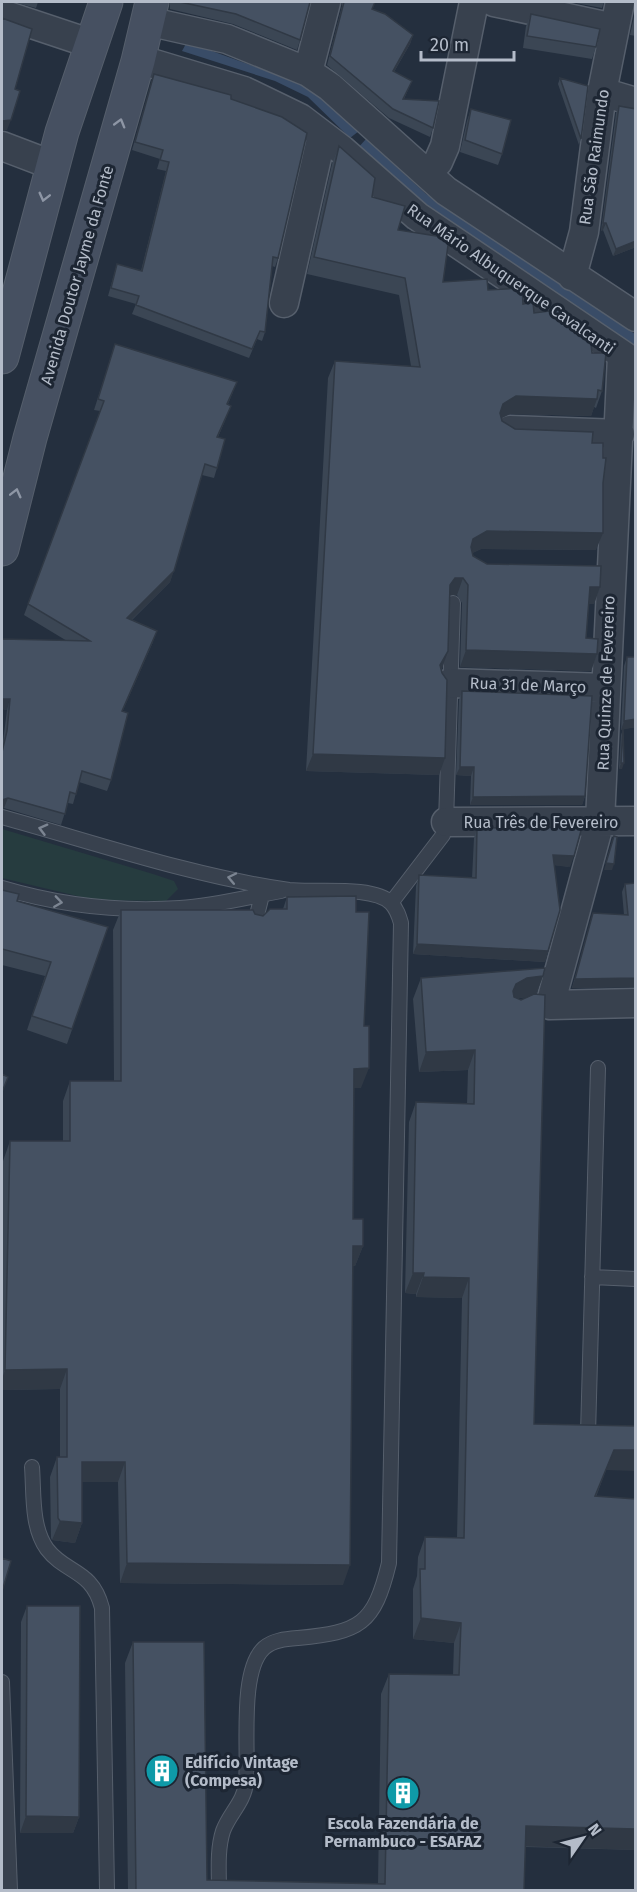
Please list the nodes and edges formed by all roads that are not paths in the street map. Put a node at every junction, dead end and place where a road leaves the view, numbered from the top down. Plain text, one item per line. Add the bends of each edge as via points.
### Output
1 (106, 2) edge
2 (326, 2) edge
3 (474, 2) edge
4 (494, 2) edge
5 (149, 11) edge
6 (2, 14) edge
7 (617, 15) edge
8 (92, 44) junction
9 (138, 59) junction
10 (308, 72) junction
11 (602, 92) junction
12 (636, 102) edge
13 (369, 123) junction
14 (62, 132) junction
15 (332, 143) junction
16 (2, 146) edge
17 (52, 165) junction
18 (426, 173) junction
19 (572, 276) junction
20 (284, 303) dead end
21 (636, 317) edge
22 (2, 357) edge
23 (629, 360) edge
24 (510, 430) edge
25 (620, 434) junction
26 (30, 438) junction
27 (2, 549) edge
28 (453, 603) edge
29 (450, 683) junction
30 (606, 688) junction
31 (2, 817) edge
32 (600, 820) junction
33 (636, 821) edge
34 (446, 822) junction
35 (2, 888) edge
36 (263, 890) junction
37 (391, 903) junction
38 (254, 927) edge
39 (636, 1003) edge
40 (598, 1068) dead end
41 (592, 1277) junction
42 (636, 1279) edge
43 (588, 1434) edge
44 (32, 1467) dead end
45 (2, 1682) edge
46 (10, 1890) edge
47 (107, 1890) edge
48 (219, 1890) edge

1 - 8 main road
2 - 10 street
3 - 18 street via 445,146 438,162
4 - 7 street
5 - 9 main road, Avenida Doutor Jayme da Fonte
5 - 10 street
6 - 8 street
7 - 11 street, Rua São Raimundo
8 - 14 main road
9 - 15 street, Rua Mário Albuquerque Cavalcanti via 272,102
26 -> 9 main road, Avenida Doutor Jayme da Fonte
10 - 13 street
11 - 12 street
11 - 19 street, Rua São Raimundo via 584,232
13 - 15 street
13 - 18 street
14 - 17 main road
14 - 26 main road via 86,142 93,161 23,406
15 - 20 street
15 - 23 street, Rua Mário Albuquerque Cavalcanti via 417,216
16 - 17 street
17 -> 22 main road
18 - 19 street via 459,200
19 - 21 street
23 - 25 street, Rua Quinze de Fevereiro
24 - 25 street
25 - 30 street, Rua Quinze de Fevereiro via 599,567
27 -> 26 main road, Avenida Doutor Jayme da Fonte
28 - 29 lane
29 - 30 street, Rua 31 de Março
29 - 34 lane
30 - 32 street, Rua Quinze de Fevereiro
36 -> 31 lane
32 - 33 street, Rua Três de Fevereiro
32 - 34 street, Rua Três de Fevereiro
32 - 39 street, Rua Quinze de Fevereiro via 541,1005
34 - 37 lane via 443,835
35 -> 36 lane via 37,899 110,909 181,908
36 - 37 lane via 371,894
36 - 38 lane
37 - 48 lane via 401,924 389,1563 382,1592 363,1622 332,1635 277,1641 254,1660 246,1784 223,1832
40 - 41 lane
41 - 42 lane
41 - 43 lane
44 - 47 lane via 42,1539 48,1550 90,1582 102,1608
45 - 46 lane

